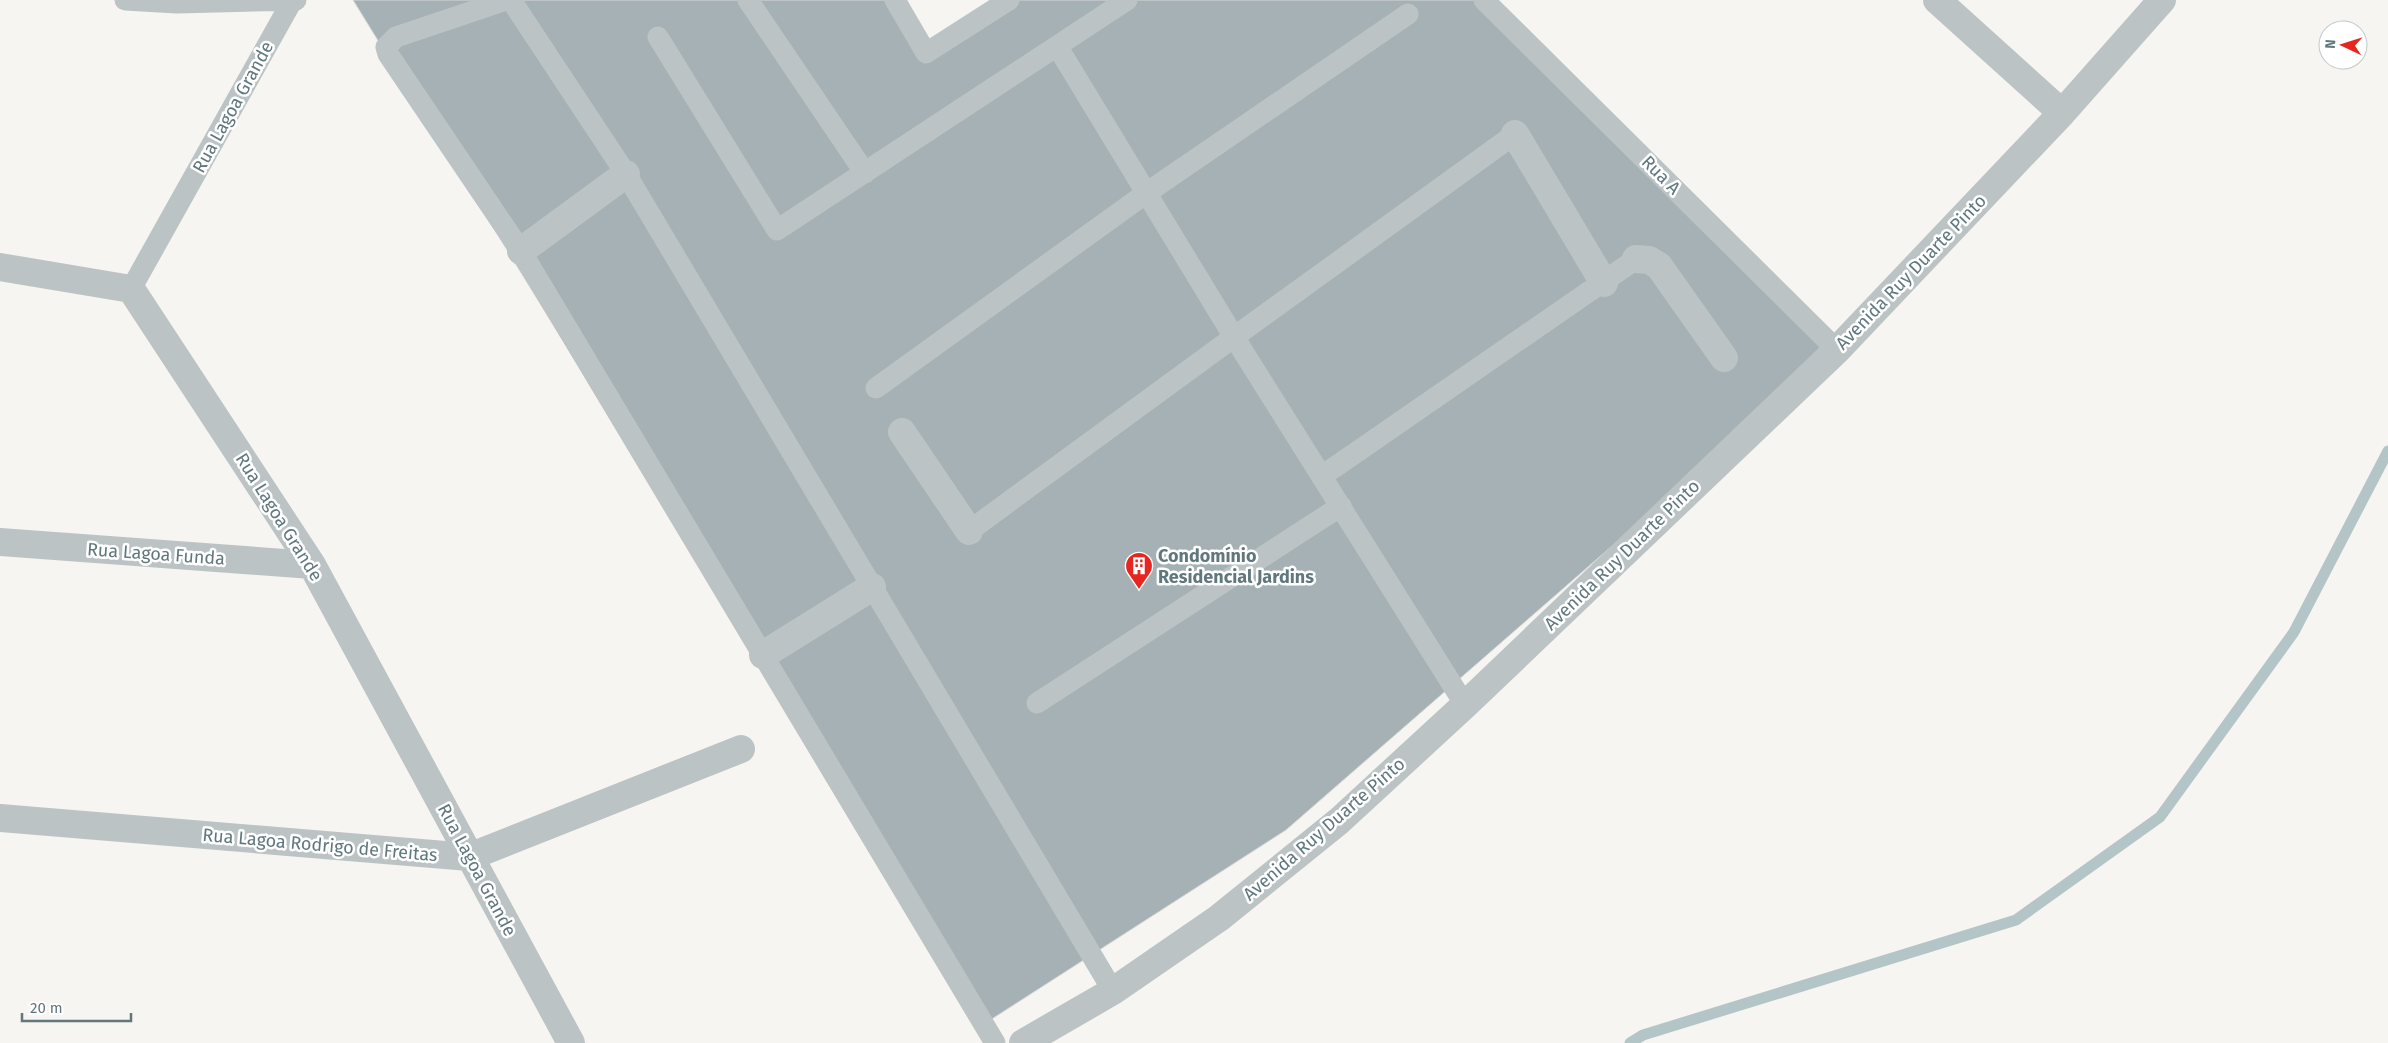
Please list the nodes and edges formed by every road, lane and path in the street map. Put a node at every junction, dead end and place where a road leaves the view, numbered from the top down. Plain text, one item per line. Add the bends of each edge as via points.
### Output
1 (125, 0) edge
2 (294, 0) edge
3 (506, 0) edge
4 (511, 0) edge
5 (748, 0) edge
6 (895, 0) edge
7 (1009, 0) edge
8 (1127, 0) edge
9 (1484, 0) edge
10 (1937, 0) edge
11 (2162, 0) edge
12 (1408, 14) dead end
13 (658, 36) dead end
14 (1057, 46) junction
15 (2062, 112) junction
16 (1515, 134) joint
17 (865, 172) junction
18 (626, 174) junction
19 (1145, 194) junction
20 (521, 251) junction
21 (1636, 259) joint
22 (0, 268) edge
23 (1604, 283) junction
24 (131, 289) junction
25 (1234, 337) junction
26 (1837, 350) junction
27 (1724, 358) dead end
28 (876, 388) dead end
29 (902, 432) dead end
30 (1322, 476) junction
31 (1341, 506) junction
32 (969, 531) joint
33 (0, 542) edge
34 (312, 565) junction
35 (872, 587) junction
36 (762, 654) junction
37 (1037, 703) dead end
38 (1465, 705) junction
39 (741, 749) dead end
40 (0, 818) edge
41 (469, 857) junction
42 (1113, 990) junction
43 (571, 1043) edge
44 (995, 1043) edge
45 (1024, 1043) edge

1 - 2 lane via 177,3
2 - 24 lane, Rua Lagoa Grande
3 - 20 lane via 396,38 386,47
4 - 18 lane
5 - 17 lane
6 - 7 lane via 926,53
8 - 14 lane
9 - 26 lane, Rua A
10 - 15 street
11 - 15 street, Avenida Ruy Duarte Pinto
12 - 19 lane
13 - 17 lane via 777,230
14 - 17 lane
14 - 19 lane
15 - 26 street, Avenida Ruy Duarte Pinto
16 - 23 street
16 - 25 lane
18 - 20 street
18 - 35 lane
19 - 25 lane
19 - 28 lane
20 - 36 lane
21 - 23 lane
21 - 27 street via 1650,260 1659,266
22 - 24 street
23 - 30 lane
24 - 34 street, Rua Lagoa Grande
25 - 30 lane
25 - 32 lane
26 - 38 street, Avenida Ruy Duarte Pinto
29 - 32 street
30 - 31 lane
31 - 37 lane
31 - 38 lane
33 - 34 street, Rua Lagoa Funda
34 - 41 street, Rua Lagoa Grande
35 - 36 street
35 - 42 lane
36 - 44 lane
38 - 42 street, Avenida Ruy Duarte Pinto via 1332,827 1219,918
39 - 41 street, Rua Lagoa Rodrigo de Freitas
40 - 41 street, Rua Lagoa Rodrigo de Freitas
41 - 43 street, Rua Lagoa Grande
42 - 45 street, Avenida Ruy Duarte Pinto

